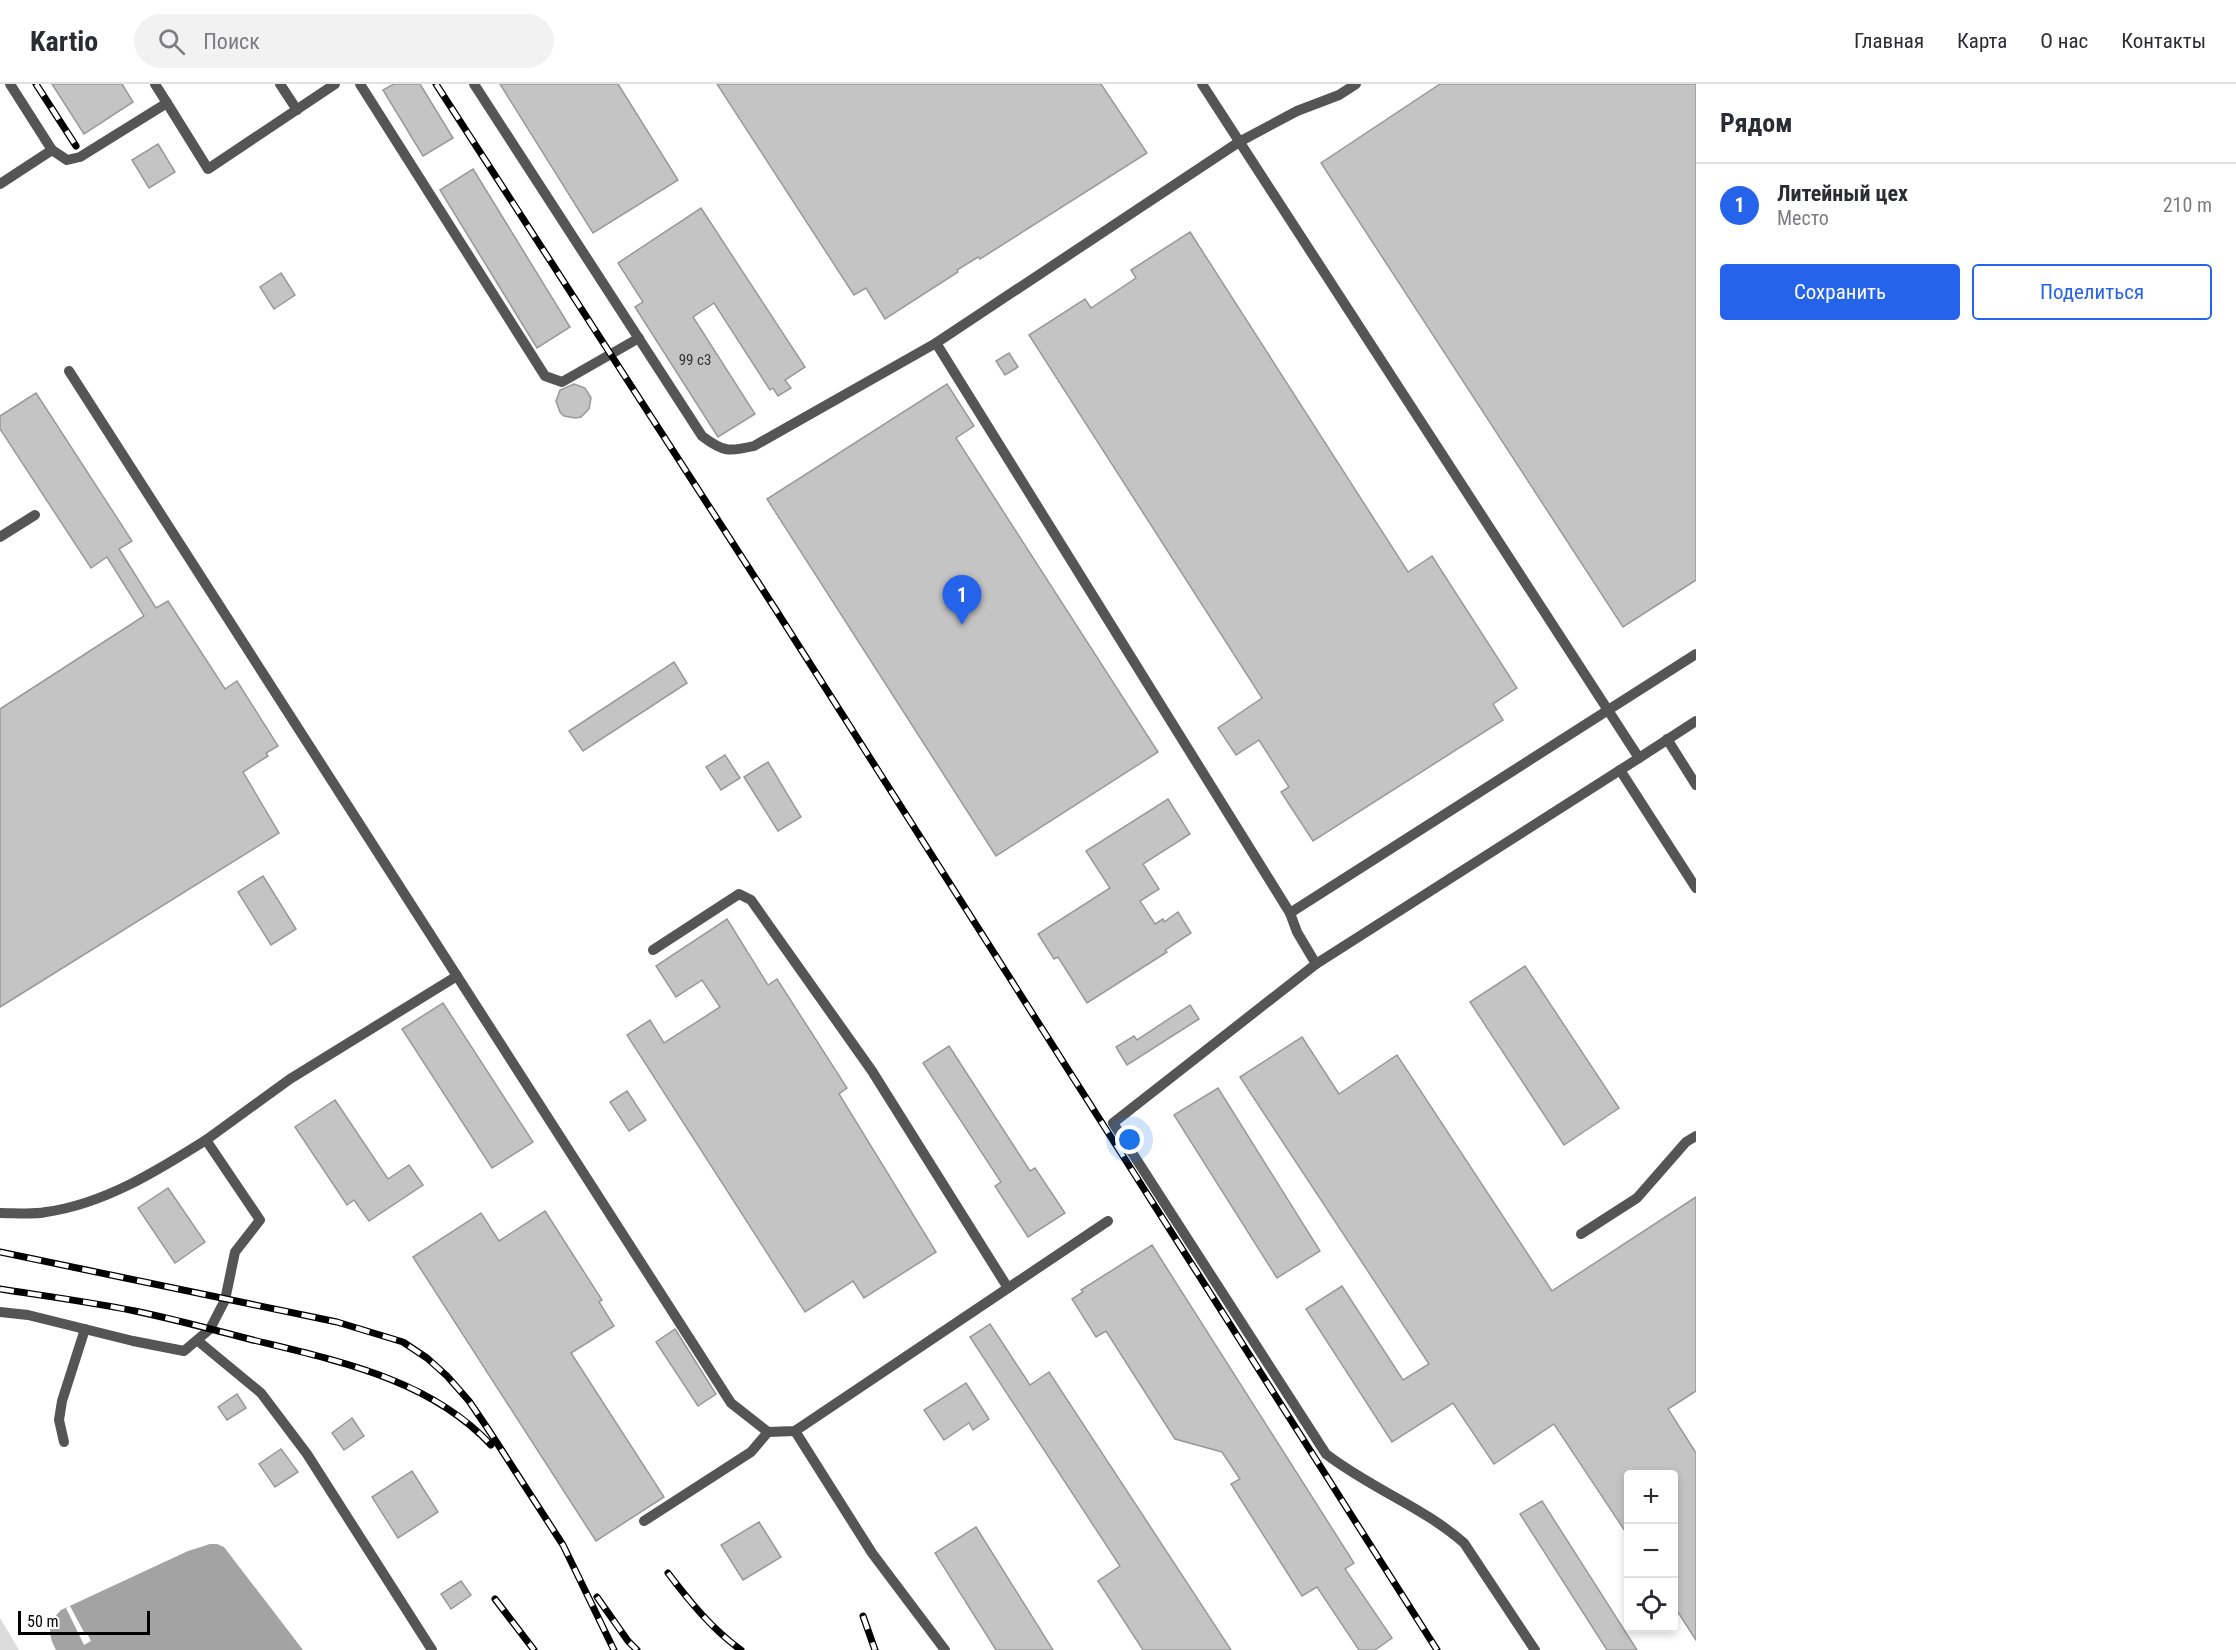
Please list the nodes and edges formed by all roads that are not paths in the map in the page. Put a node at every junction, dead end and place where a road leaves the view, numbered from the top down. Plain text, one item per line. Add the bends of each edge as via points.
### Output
1 (10, 84) edge
2 (155, 84) edge
3 (280, 84) edge
4 (335, 84) edge
5 (360, 84) edge
6 (474, 84) edge
7 (1202, 84) edge
8 (1356, 84) edge
9 (167, 103) junction
10 (297, 110) junction
11 (1239, 142) junction
12 (52, 150) junction
13 (0, 184) edge
14 (639, 338) junction
15 (936, 343) junction
16 (69, 372) dead end
17 (35, 515) dead end
18 (0, 537) edge
19 (1696, 654) edge
20 (1607, 709) junction
21 (1696, 721) edge
22 (1667, 739) junction
23 (1639, 758) junction
24 (1620, 770) junction
25 (1696, 785) edge
26 (1696, 888) edge
27 (1290, 913) junction
28 (653, 950) dead end
29 (1316, 964) junction
30 (457, 976) junction
31 (1696, 1136) edge
32 (206, 1140) junction
33 (0, 1213) edge
34 (1108, 1221) dead end
35 (1581, 1234) dead end
36 (1008, 1288) junction
37 (0, 1312) edge
38 (85, 1329) junction
39 (198, 1341) junction
40 (795, 1431) junction
41 (768, 1432) junction
42 (64, 1442) dead end
43 (644, 1521) dead end
44 (432, 1650) edge
45 (945, 1650) edge
46 (1535, 1650) edge

1 - 12 lane
2 - 9 lane
3 - 10 lane
4 - 10 lane
5 - 14 lane via 545,376 562,382
6 - 14 lane
7 - 11 lane
8 - 11 lane
9 - 10 lane via 208,169
9 - 12 lane via 80,157 67,160
11 - 15 lane
11 - 20 lane
12 - 13 lane
14 - 15 lane via 702,436 717,448 734,451 754,446
15 - 27 lane
16 - 30 lane
17 - 18 lane
19 - 20 lane
20 - 23 lane
20 - 27 lane
21 - 22 lane
22 - 23 lane
22 - 25 lane
23 - 24 lane
24 - 26 lane
24 - 29 lane
27 - 29 lane
28 - 36 lane via 739,894 752,900 872,1071
29 - 46 lane via 1113,1123 1326,1454 1348,1471 1449,1529 1464,1543
30 - 32 lane via 290,1080
30 - 41 lane via 731,1403
31 - 35 lane via 1686,1142 1637,1198
32 - 33 lane via 89,1203 45,1213
32 - 39 lane via 260,1220 236,1252 225,1300 210,1329
34 - 36 lane
36 - 40 lane
37 - 38 lane
38 - 39 lane via 184,1351
38 - 42 lane via 62,1401 59,1420
39 - 44 lane via 261,1393 308,1454
40 - 41 lane
40 - 45 lane via 872,1553
41 - 43 lane via 751,1452

